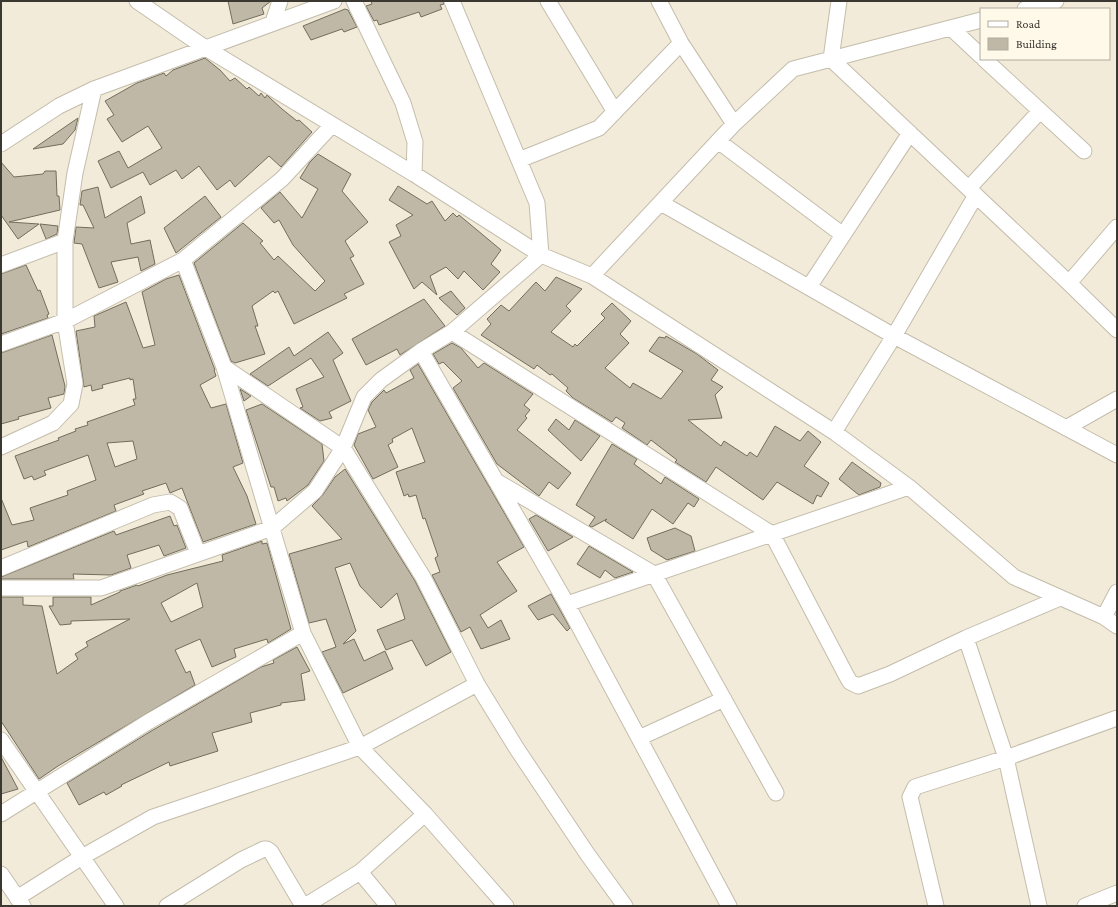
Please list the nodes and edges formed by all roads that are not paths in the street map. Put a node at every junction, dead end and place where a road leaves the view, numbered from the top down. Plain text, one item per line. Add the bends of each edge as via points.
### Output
1 (137, 1) edge
2 (280, 1) edge
3 (334, 1) edge
4 (354, 1) edge
5 (452, 1) edge
6 (548, 1) edge
7 (659, 1) edge
8 (839, 1) edge
9 (1056, 1) edge
10 (1029, 8) edge
11 (980, 20) edge
12 (273, 22) junction
13 (951, 28) junction
14 (681, 43) junction
15 (204, 47) junction
16 (980, 55) edge
17 (831, 59) junction
18 (985, 60) edge
19 (94, 89) junction
20 (1040, 111) junction
21 (616, 112) junction
22 (734, 124) junction
23 (332, 125) junction
24 (910, 133) junction
25 (718, 141) junction
26 (1, 144) edge
27 (1084, 151) dead end
28 (519, 160) junction
29 (414, 174) junction
30 (972, 192) junction
31 (662, 203) junction
32 (1117, 227) edge
33 (843, 235) junction
34 (65, 241) junction
35 (541, 255) junction
36 (182, 260) junction
37 (1, 265) edge
38 (592, 276) junction
39 (1069, 283) junction
40 (809, 287) junction
41 (65, 321) junction
42 (1117, 330) edge
43 (452, 332) junction
44 (894, 336) junction
45 (1, 344) edge
46 (421, 350) junction
47 (224, 367) junction
48 (1117, 399) edge
49 (1066, 428) junction
50 (834, 432) junction
51 (1, 447) edge
52 (344, 448) junction
53 (1117, 455) edge
54 (496, 481) junction
55 (909, 487) junction
56 (272, 528) junction
57 (772, 534) junction
58 (198, 553) junction
59 (1, 568) edge
60 (654, 574) junction
61 (1, 588) edge
62 (1117, 592) edge
63 (1060, 598) junction
64 (567, 604) junction
65 (1104, 617) junction
66 (1117, 626) edge
67 (303, 633) junction
68 (966, 638) junction
69 (477, 684) junction
70 (724, 700) junction
71 (1117, 718) edge
72 (639, 738) junction
73 (1, 740) edge
74 (360, 747) junction
75 (1006, 758) junction
76 (37, 791) junction
77 (776, 793) dead end
78 (1, 814) edge
79 (425, 814) junction
80 (82, 857) junction
81 (360, 872) junction
82 (1, 874) edge
83 (1117, 893) edge
84 (20, 902) edge
85 (1091, 905) edge
86 (116, 906) edge
87 (167, 906) edge
88 (304, 906) edge
89 (388, 906) edge
90 (506, 906) edge
91 (625, 906) edge
92 (729, 906) edge
93 (936, 906) edge
94 (1039, 906) edge

1 - 15 street
2 - 12 street
3 - 12 street
4 - 29 street via 403,103 415,142
5 - 28 street
6 - 21 street
7 - 14 street
8 - 17 street
9 - 10 street
11 - 13 street
12 - 15 street
13 - 16 street
13 - 17 street
14 - 21 street
14 - 22 street
15 - 19 street
15 - 23 street
17 - 22 street via 793,68
17 - 24 street
18 - 20 street
19 - 26 street via 59,106
19 - 34 street via 75,173
20 - 27 street
20 - 30 street
21 - 28 street via 599,128
22 - 25 street
23 - 29 street
23 - 36 street via 282,179
24 - 30 street
24 - 33 street
25 - 31 street
25 - 33 street
28 - 35 street via 537,203
29 - 35 street
30 - 39 street
30 - 44 street
31 - 38 street
31 - 40 street
32 - 39 street
33 - 40 street
34 - 37 street
34 - 41 street
35 - 38 street
35 - 43 street
36 - 41 street
36 - 47 street
38 - 50 street
39 - 42 street
40 - 44 street
41 - 45 street
41 - 51 street via 75,384 71,404 53,423
43 - 46 street
43 - 57 street
44 - 49 street
44 - 50 street
46 - 52 street via 381,380 364,397
46 - 54 street
47 - 52 street
47 - 56 street
48 - 49 street
49 - 53 street
50 - 55 street
52 - 56 street via 316,491
52 - 69 street via 423,577
54 - 60 street
54 - 64 street
55 - 57 street
55 - 63 street via 1014,577
56 - 58 street
56 - 67 street
57 - 60 street
57 - 68 street via 850,682 858,686 890,674
58 - 59 street via 180,508 170,502 153,506
58 - 61 street via 101,588
60 - 64 street
60 - 70 street
62 - 65 street
63 - 65 street
63 - 68 street
64 - 72 street
65 - 66 street
67 - 74 street
67 - 76 street via 148,722
68 - 75 street
69 - 74 street
69 - 91 street via 526,762
70 - 72 street
70 - 77 street
71 - 75 street
72 - 92 street
73 - 76 street
74 - 79 street
74 - 80 street via 153,817
75 - 93 street via 920,785 911,792 910,797
75 - 94 street
76 - 78 street
76 - 80 street
79 - 81 street
79 - 90 street
80 - 84 street
80 - 86 street
81 - 88 street
81 - 89 street
82 - 84 street
83 - 85 street
87 - 88 street via 264,849 271,852

